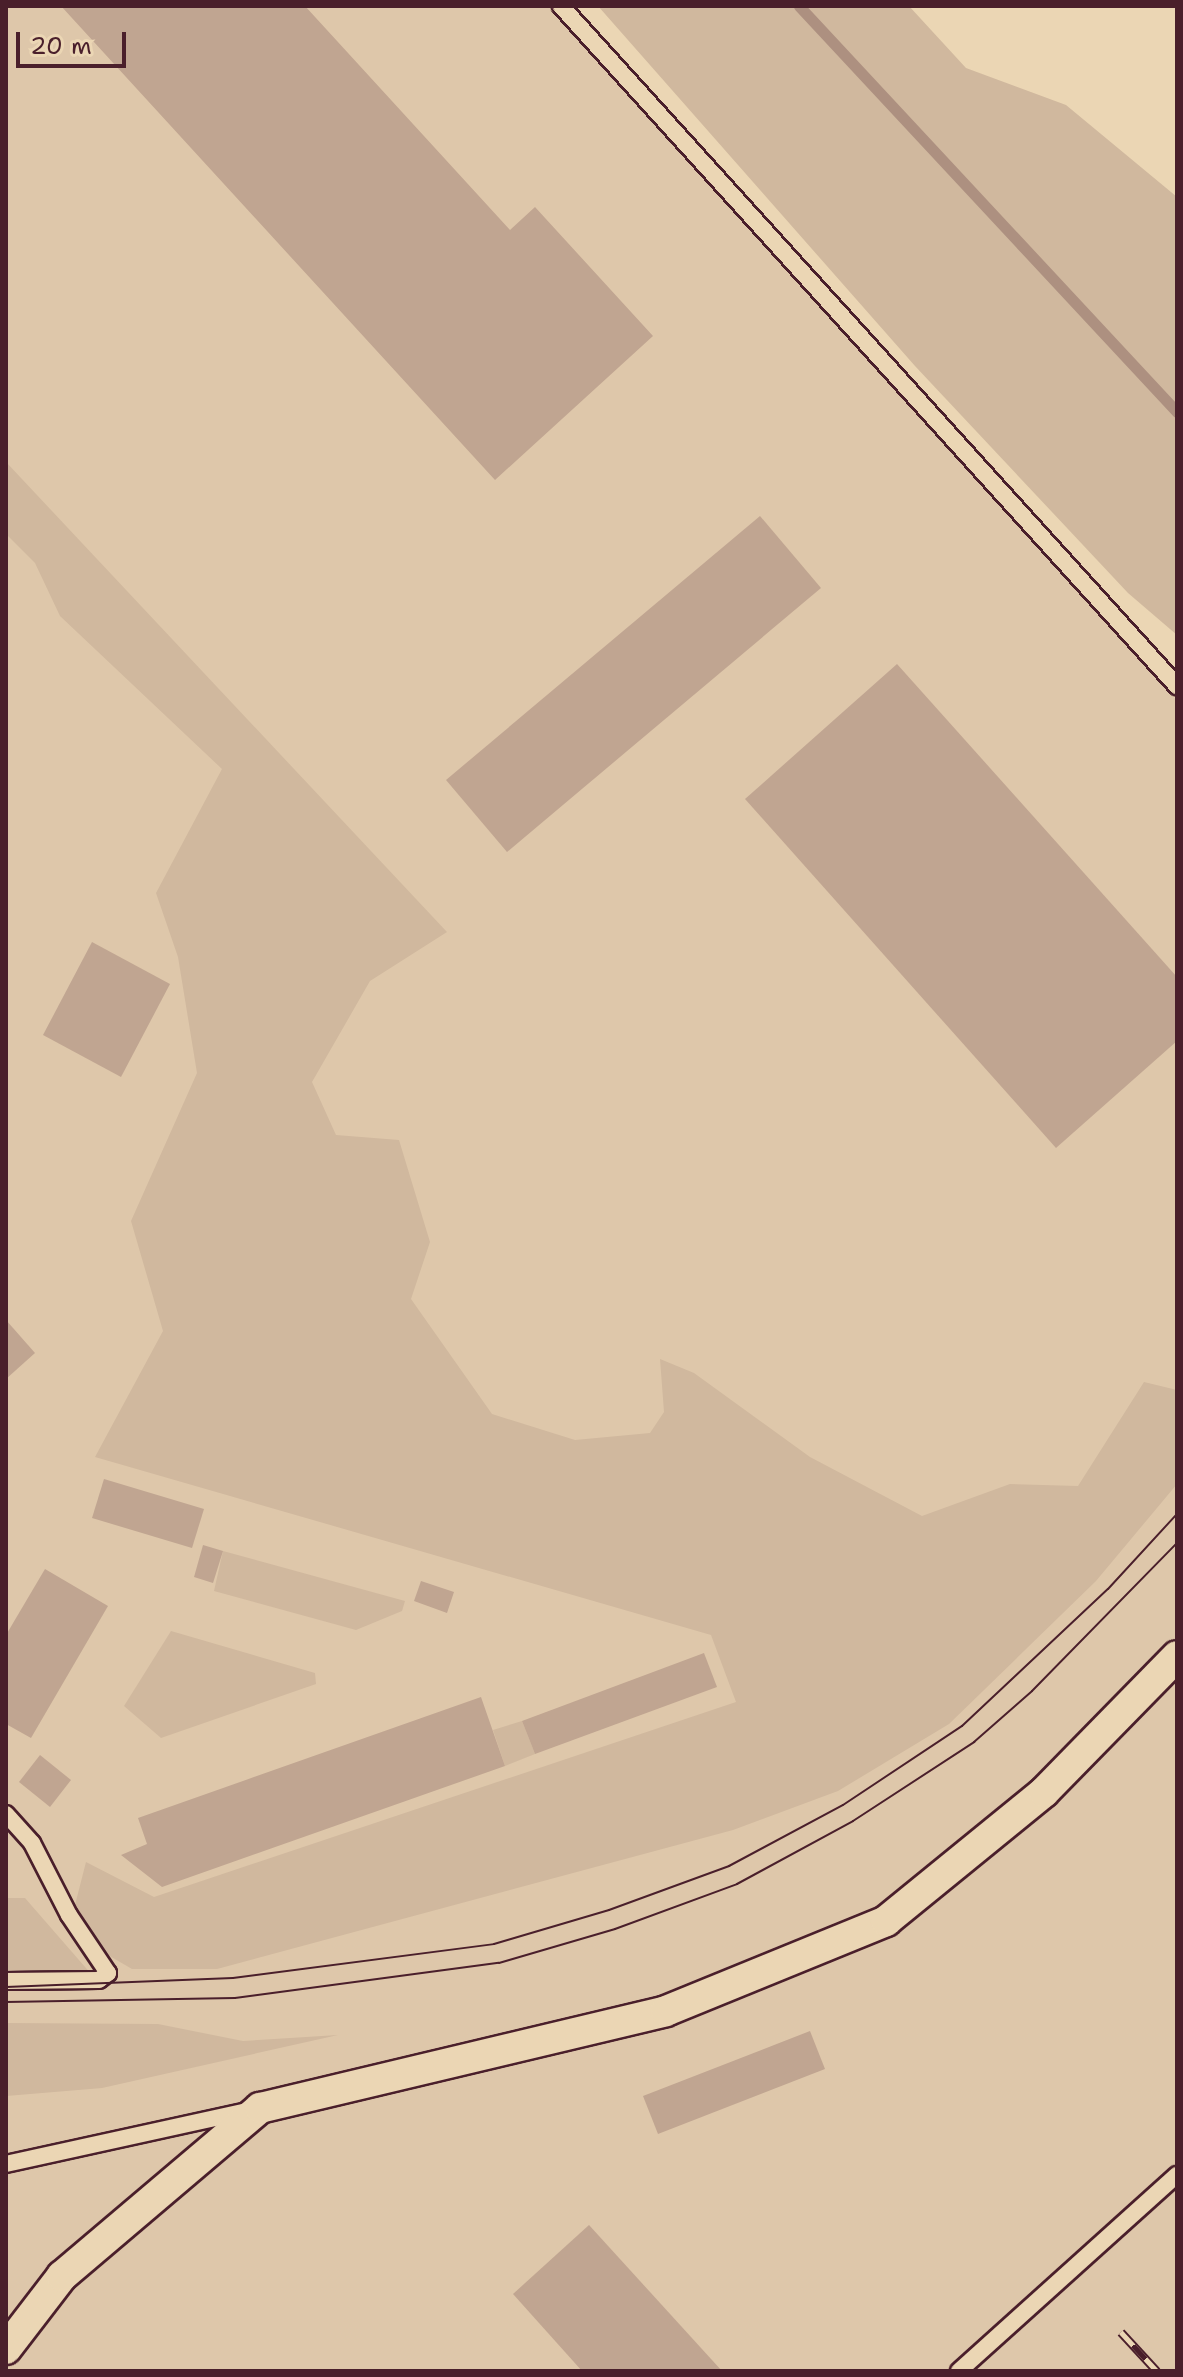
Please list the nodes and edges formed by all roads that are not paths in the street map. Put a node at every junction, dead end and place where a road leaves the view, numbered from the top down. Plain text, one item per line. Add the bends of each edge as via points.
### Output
1 (561, 6) edge
2 (1177, 686) edge
3 (1177, 1656) edge
4 (6, 1814) edge
5 (6, 1981) edge
6 (260, 2108) junction
7 (6, 2164) edge
8 (1177, 2175) edge
9 (6, 2349) edge
10 (969, 2368) edge

1 - 2 lane
3 - 6 street via 1044,1792 886,1921 666,2011
4 - 5 lane via 32,1843 69,1915 108,1973 99,1980
6 - 7 lane
6 - 9 street via 62,2276
8 - 10 lane

